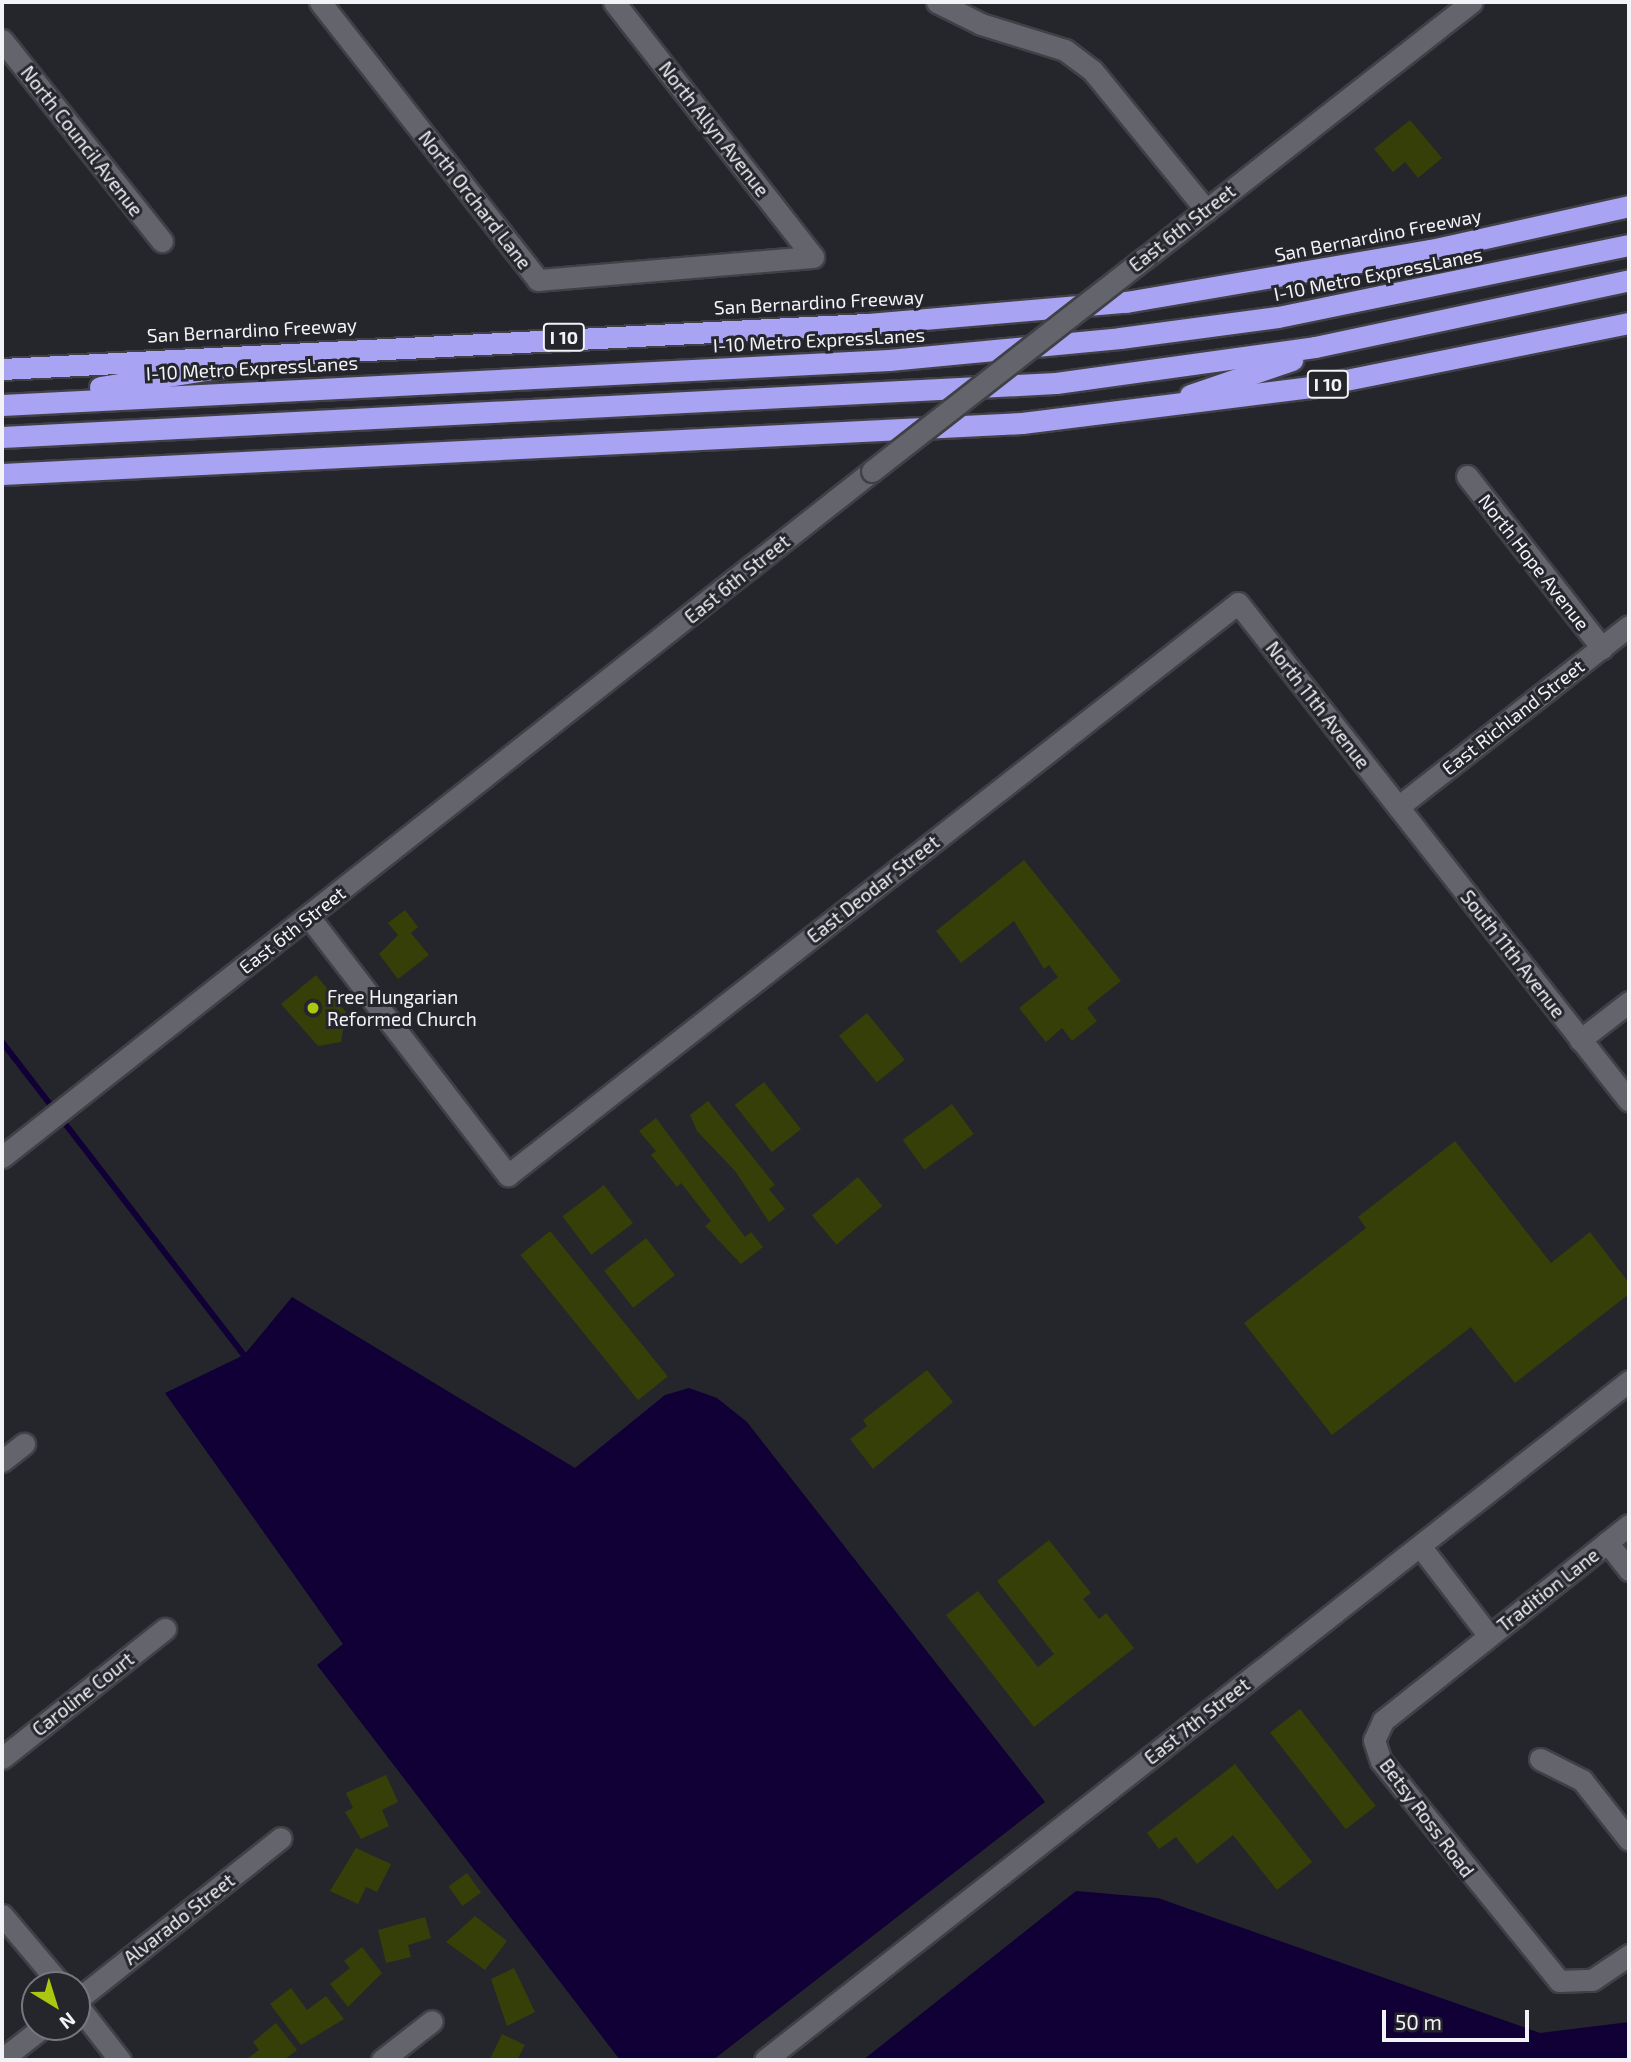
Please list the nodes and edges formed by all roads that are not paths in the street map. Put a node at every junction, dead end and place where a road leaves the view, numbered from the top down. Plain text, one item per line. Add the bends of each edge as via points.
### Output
1 (320, 2) edge
2 (614, 2) edge
3 (937, 2) edge
4 (1472, 2) edge
5 (2, 40) edge
6 (1206, 209) junction
7 (1623, 209) edge
8 (162, 241) dead end
9 (1629, 245) edge
10 (813, 257) joint
11 (1629, 281) edge
12 (1629, 323) edge
13 (1348, 341) junction
14 (336, 348) junction
15 (2, 369) edge
16 (2, 405) edge
17 (1142, 411) junction
18 (2, 437) edge
19 (2, 474) edge
20 (1467, 476) dead end
21 (1238, 603) joint
22 (1629, 626) edge
23 (1602, 648) junction
24 (1398, 807) junction
25 (309, 917) junction
26 (1629, 1002) edge
27 (1580, 1040) junction
28 (1629, 1101) edge
29 (2, 1157) edge
30 (1629, 1381) edge
31 (23, 1444) dead end
32 (2, 1461) edge
33 (1629, 1525) edge
34 (1608, 1542) junction
35 (1420, 1546) junction
36 (1629, 1570) edge
37 (165, 1629) dead end
38 (1489, 1636) junction
39 (2, 1758) edge
40 (1540, 1759) dead end
41 (281, 1838) dead end
42 (1629, 1840) edge
43 (2, 1915) edge
44 (1629, 1955) edge
45 (49, 1971) edge
46 (91, 1989) edge
47 (432, 2021) dead end
48 (91, 2023) edge
49 (25, 2041) edge
50 (2, 2059) edge
51 (120, 2060) edge
52 (382, 2060) edge
53 (765, 2060) edge

1 - 10 street, North Orchard Lane via 538,280
2 - 10 street, North Allyn Avenue
3 - 6 street via 981,24 1065,50 1092,70
4 - 6 street, East 6th Street
5 - 8 street, North Council Avenue
6 - 25 street, East 6th Street, bridge
7 - 14 highway, San Bernardino Freeway / I 10 via 1366,262 1126,302 867,324
9 - 16 highway, I-10 Metro ExpressLanes via 1278,317 1120,338 889,360
11 - 13 highway
12 - 17 highway, I 10 via 1397,372
13 - 17 highway
13 - 18 highway via 1056,383
14 - 15 highway, San Bernardino Freeway / I 10
14 - 16 highway
17 - 19 highway, I 10 via 1022,423
20 - 23 street, North Hope Avenue
21 - 24 street, North 11th Avenue
21 - 25 street, East Deodar Street via 508,1175
22 - 23 street, East Richland Street
23 - 24 street, East Richland Street
24 - 27 street, South 11th Avenue
25 - 29 street, East 6th Street
26 - 27 street
27 - 28 street, South 11th Avenue
30 - 35 street, East 7th Street
31 - 32 street
33 - 34 street, Tradition Lane
34 - 36 street
34 - 38 street, Tradition Lane
35 - 38 street, Tradition Lane
35 - 53 street, East 7th Street
37 - 39 street, Caroline Court
38 - 44 street, Betsy Ross Road via 1383,1721 1374,1740 1381,1761 1559,1981 1592,1980
40 - 42 street via 1582,1780
41 - 46 street, Alvarado Street
43 - 45 street
47 - 52 street
48 - 51 street
49 - 50 street

